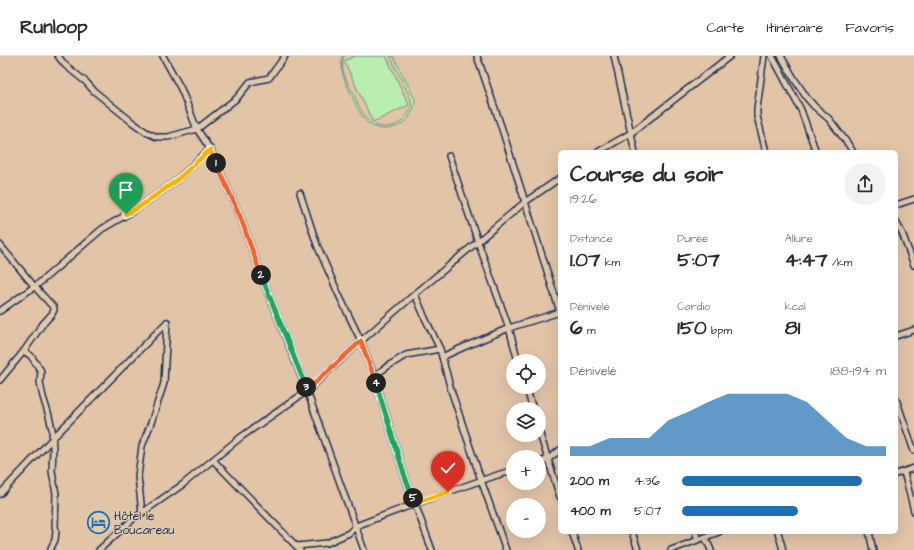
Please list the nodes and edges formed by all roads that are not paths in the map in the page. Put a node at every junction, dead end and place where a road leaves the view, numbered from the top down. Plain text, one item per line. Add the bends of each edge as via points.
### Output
1 (58, 56) edge
2 (163, 56) edge
3 (285, 56) edge
4 (477, 56) edge
5 (614, 56) edge
6 (730, 56) edge
7 (764, 56) edge
8 (772, 56) edge
9 (781, 56) edge
10 (197, 130) junction
11 (631, 133) junction
12 (210, 150) junction
13 (601, 150) edge
14 (635, 150) edge
15 (766, 150) edge
16 (815, 150) edge
17 (852, 150) edge
18 (449, 156) dead end
19 (558, 179) edge
20 (300, 193) dead end
21 (914, 199) edge
22 (525, 202) junction
23 (898, 204) edge
24 (898, 226) edge
25 (478, 242) junction
26 (0, 245) edge
27 (914, 265) edge
28 (34, 286) junction
29 (415, 294) junction
30 (558, 306) edge
31 (0, 311) edge
32 (558, 313) edge
33 (509, 328) junction
34 (914, 330) edge
35 (898, 335) edge
36 (361, 341) junction
37 (440, 349) junction
38 (24, 351) junction
39 (516, 354) edge
40 (442, 357) junction
41 (374, 376) junction
42 (0, 380) edge
43 (307, 390) junction
44 (898, 405) edge
45 (53, 438) junction
46 (542, 442) edge
47 (914, 451) edge
48 (558, 452) edge
49 (213, 460) junction
50 (548, 460) junction
51 (914, 468) edge
52 (506, 472) edge
53 (904, 472) junction
54 (898, 474) edge
55 (481, 480) junction
56 (558, 491) edge
57 (0, 494) edge
58 (415, 503) junction
59 (914, 511) edge
60 (142, 513) junction
61 (356, 526) junction
62 (573, 534) edge
63 (633, 534) edge
64 (696, 534) edge
65 (713, 534) edge
66 (779, 534) edge
67 (869, 534) edge
68 (705, 537) junction
69 (698, 539) junction
70 (298, 548) edge
71 (51, 550) edge
72 (99, 550) edge
73 (364, 550) edge
74 (432, 550) edge
75 (506, 550) edge
76 (578, 550) edge
77 (638, 550) edge
78 (670, 550) edge
79 (711, 550) edge
80 (783, 550) edge
81 (873, 550) edge

1 - 10 street via 94,91 146,132 157,137 168,137
2 - 10 street via 181,89
3 - 10 street via 269,78 250,82 237,98
4 - 22 street
5 - 11 street
6 - 11 street
7 - 15 street via 757,116
8 - 16 street via 801,110
9 - 17 street via 807,98 829,119
10 - 12 street
11 - 13 street
11 - 14 street
12 - 28 street via 176,181 102,229
12 - 43 street via 240,216
18 - 25 street
19 - 22 street
20 - 36 street via 317,245
21 - 23 street
22 - 25 street
22 - 30 street
24 - 27 street
25 - 29 street
25 - 33 street
26 - 28 street
28 - 31 street
28 - 38 street via 54,310
29 - 36 street
29 - 37 street
32 - 33 street
33 - 39 street
33 - 40 street
34 - 35 street
36 - 41 street
36 - 43 street
37 - 40 street
37 - 41 street via 406,355
38 - 42 street
38 - 45 street via 31,356 41,371 41,388 50,416
40 - 55 street
41 - 58 street
43 - 49 street
43 - 61 street
44 - 47 street
45 - 57 street
45 - 60 street via 167,322 164,383 142,446 138,476
45 - 71 street via 52,471 56,494 56,531
46 - 50 street
48 - 50 street
49 - 60 street
49 - 70 street
50 - 56 street
51 - 53 street
52 - 55 street
53 - 54 street
53 - 59 street
55 - 58 street
55 - 75 street
58 - 61 street
58 - 74 street
60 - 72 street
61 - 70 street via 327,543
61 - 73 street
62 - 76 street
63 - 77 street
64 - 69 street
65 - 68 street
66 - 80 street
67 - 81 street
68 - 69 street
68 - 79 street
69 - 78 street

